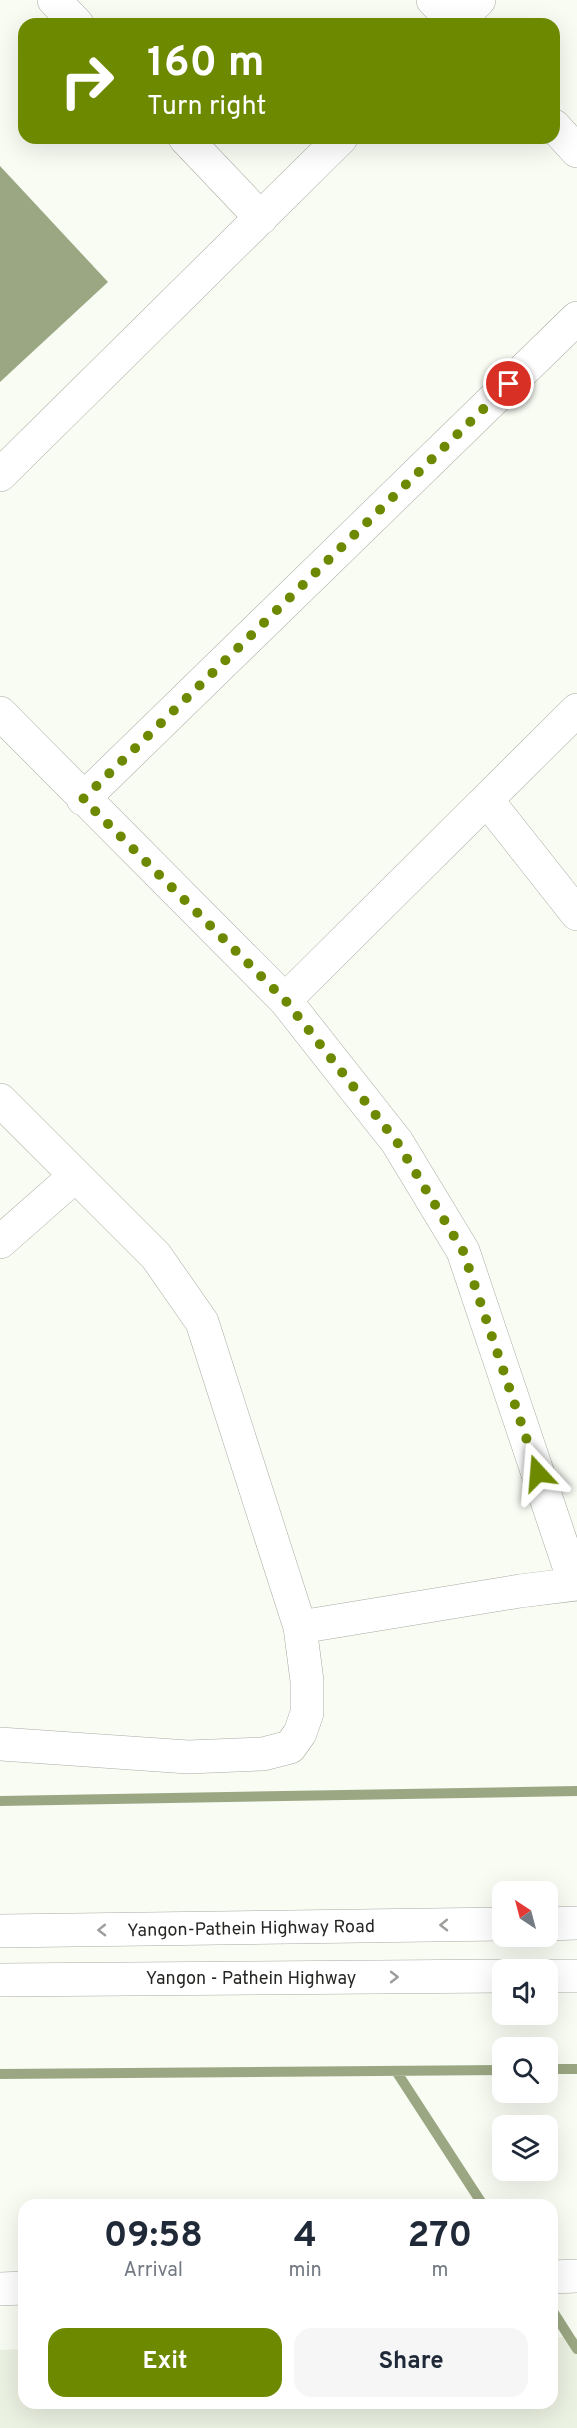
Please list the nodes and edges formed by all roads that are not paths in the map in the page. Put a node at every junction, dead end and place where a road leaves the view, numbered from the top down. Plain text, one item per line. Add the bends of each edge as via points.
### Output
1 (54, 0) edge
2 (433, 0) edge
3 (479, 0) edge
4 (71, 18) edge
5 (450, 18) edge
6 (462, 18) edge
7 (560, 133) edge
8 (191, 144) edge
9 (335, 144) edge
10 (577, 151) edge
11 (261, 218) junction
12 (577, 318) edge
13 (0, 475) edge
14 (577, 710) edge
15 (0, 713) edge
16 (83, 799) junction
17 (487, 800) junction
18 (577, 914) edge
19 (285, 1000) junction
20 (0, 1100) edge
21 (75, 1176) junction
22 (0, 1242) edge
23 (576, 1584) edge
24 (300, 1627) junction
25 (0, 1744) edge
26 (577, 1923) edge
27 (492, 1924) edge
28 (558, 1924) edge
29 (0, 1931) edge
30 (492, 1976) edge
31 (558, 1976) edge
32 (577, 1976) edge
33 (0, 1980) edge
34 (577, 2276) edge
35 (558, 2277) edge
36 (18, 2288) edge
37 (0, 2289) edge

1 - 4 street
2 - 5 street
3 - 6 street
7 - 10 street
8 - 11 street
9 - 11 street
11 - 13 street
12 - 16 street
14 - 17 street
15 - 16 street
16 - 19 street
17 - 18 street
17 - 19 street
19 - 23 street via 397,1142 463,1251
20 - 21 street
21 - 22 street
21 - 24 street via 156,1256 202,1322
23 - 24 street
24 - 25 street via 307,1713 290,1747 263,1754 188,1757
26 - 28 street
27 -> 29 street, Yangon-Pathein Highway Road
33 -> 30 street, Yangon - Pathein Highway
31 - 32 street
34 - 35 street
36 - 37 street

